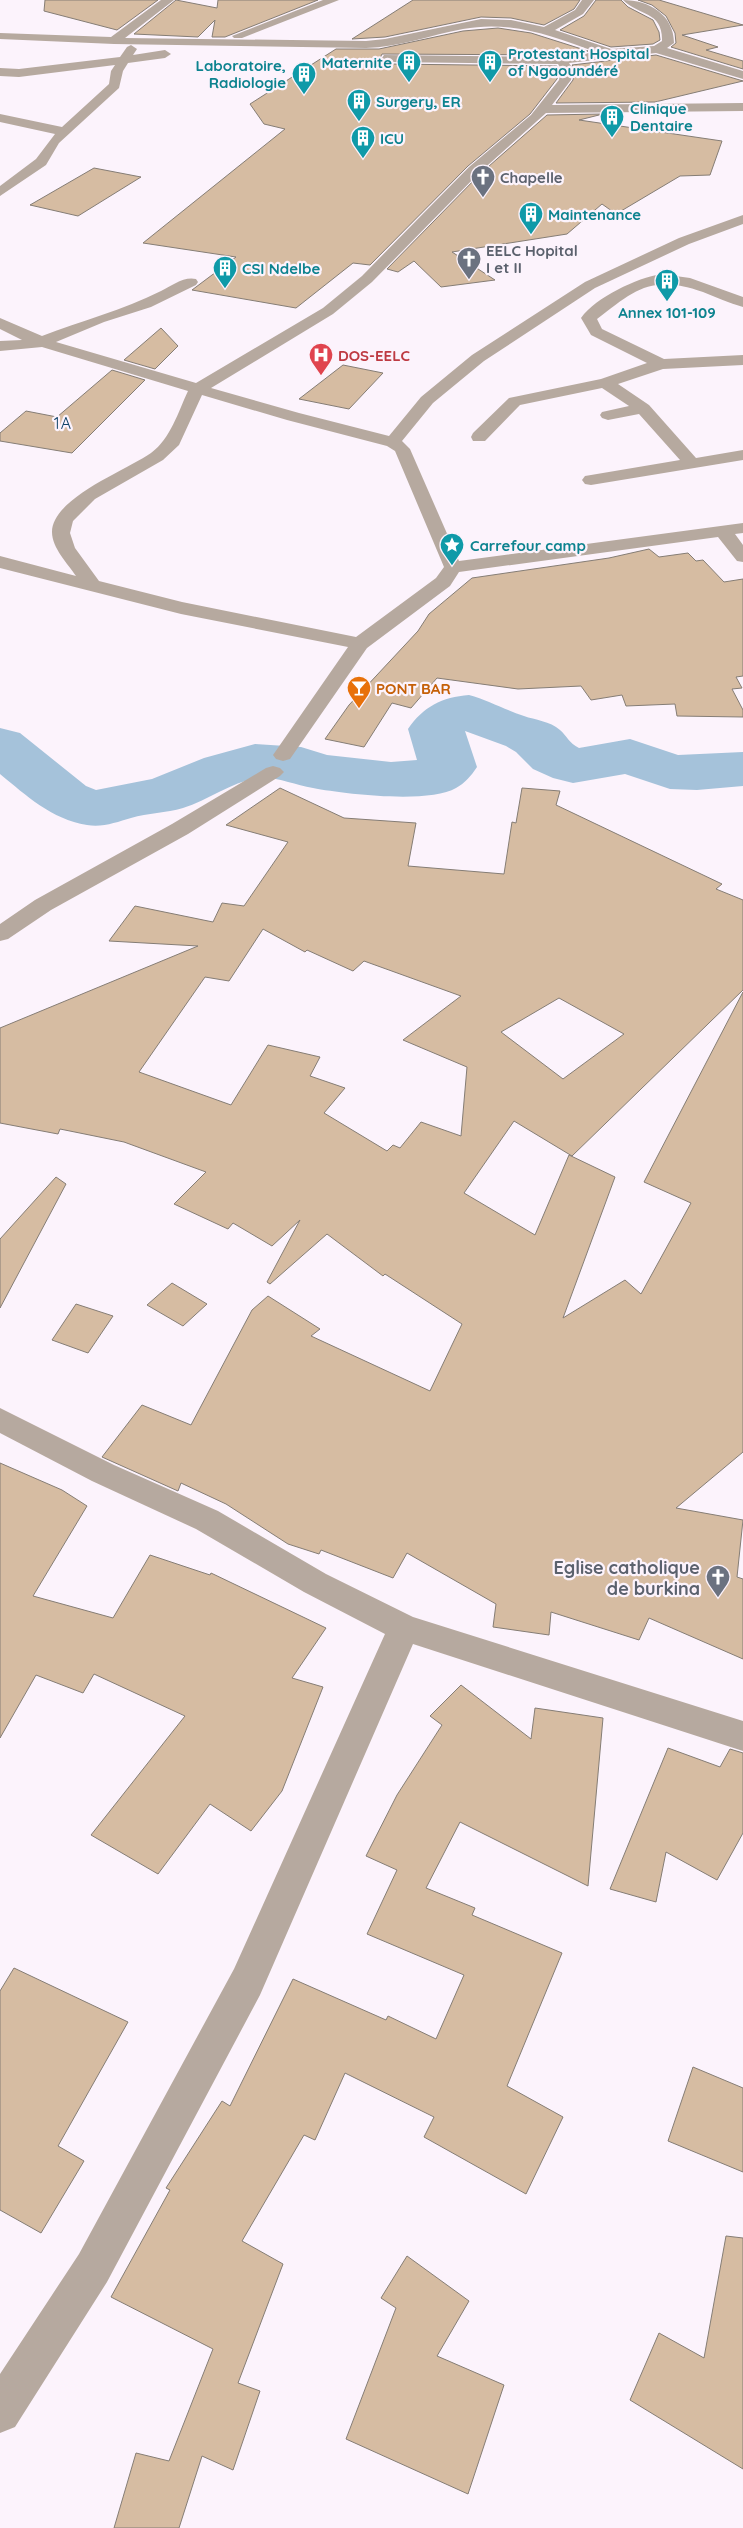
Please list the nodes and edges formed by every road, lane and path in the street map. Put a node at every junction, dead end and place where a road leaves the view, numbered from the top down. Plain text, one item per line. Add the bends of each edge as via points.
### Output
1 (168, 0) edge
2 (333, 0) edge
3 (588, 0) edge
4 (629, 0) edge
5 (544, 32) junction
6 (0, 36) edge
7 (114, 42) junction
8 (135, 42) junction
9 (220, 43) junction
10 (657, 49) junction
11 (610, 54) junction
12 (388, 58) dead end
13 (562, 61) junction
14 (123, 62) junction
15 (0, 72) edge
16 (19, 73) junction
17 (743, 75) edge
18 (0, 76) edge
19 (743, 107) edge
20 (542, 109) junction
21 (0, 118) edge
22 (64, 131) junction
23 (0, 192) edge
24 (743, 219) edge
25 (191, 282) dead end
26 (743, 302) edge
27 (0, 323) edge
28 (39, 342) junction
29 (0, 346) edge
30 (743, 360) edge
31 (661, 364) junction
32 (606, 383) junction
33 (197, 389) junction
34 (643, 408) junction
35 (608, 415) dead end
36 (479, 437) dead end
37 (393, 442) junction
38 (743, 455) edge
39 (693, 465) junction
40 (591, 480) dead end
41 (743, 528) edge
42 (723, 531) junction
43 (743, 556) edge
44 (0, 562) edge
45 (453, 567) junction
46 (92, 585) junction
47 (360, 644) junction
48 (0, 934) edge
49 (0, 1419) edge
50 (404, 1628) junction
51 (743, 1736) edge
52 (0, 2412) edge

1 - 7 street
2 - 9 street
3 - 5 street via 580,12
4 - 10 street via 666,23 670,32 668,43
5 - 9 street via 511,23 494,23 388,43
5 - 11 street
6 - 7 street
7 - 8 street
8 - 9 street
8 - 14 street
9 - 14 street via 185,47 156,57
10 - 11 street
10 - 17 street
11 - 13 street
12 - 13 street
13 - 20 street via 568,69 565,80
14 - 16 street
14 - 22 street via 115,85
15 - 16 street
16 - 18 street
19 - 20 street
20 - 33 street via 474,170 367,279 328,310
21 - 22 street
22 - 23 street via 40,162
24 - 37 street via 684,241 590,284 478,358 427,400
25 - 28 street via 146,304
26 - 31 street via 666,278 650,280 612,299 589,318 596,332
27 - 28 street
28 - 29 street
28 - 33 street
30 - 31 street
31 - 32 street
32 - 34 street
32 - 36 street via 515,400
33 - 37 street via 314,424
33 - 46 street via 168,446 157,456 89,496 64,520 61,533 66,548
34 - 35 street
34 - 39 street
37 - 45 street via 402,448
38 - 39 street
39 - 40 street
41 - 42 street
42 - 43 street
42 - 45 street
44 - 46 street
45 - 47 street via 443,582
46 - 47 street via 181,608
47 - 48 street via 278,763 180,829 43,905
49 - 50 street via 103,1473 207,1520 315,1583
50 - 51 street
50 - 52 street via 247,1982 93,2268

